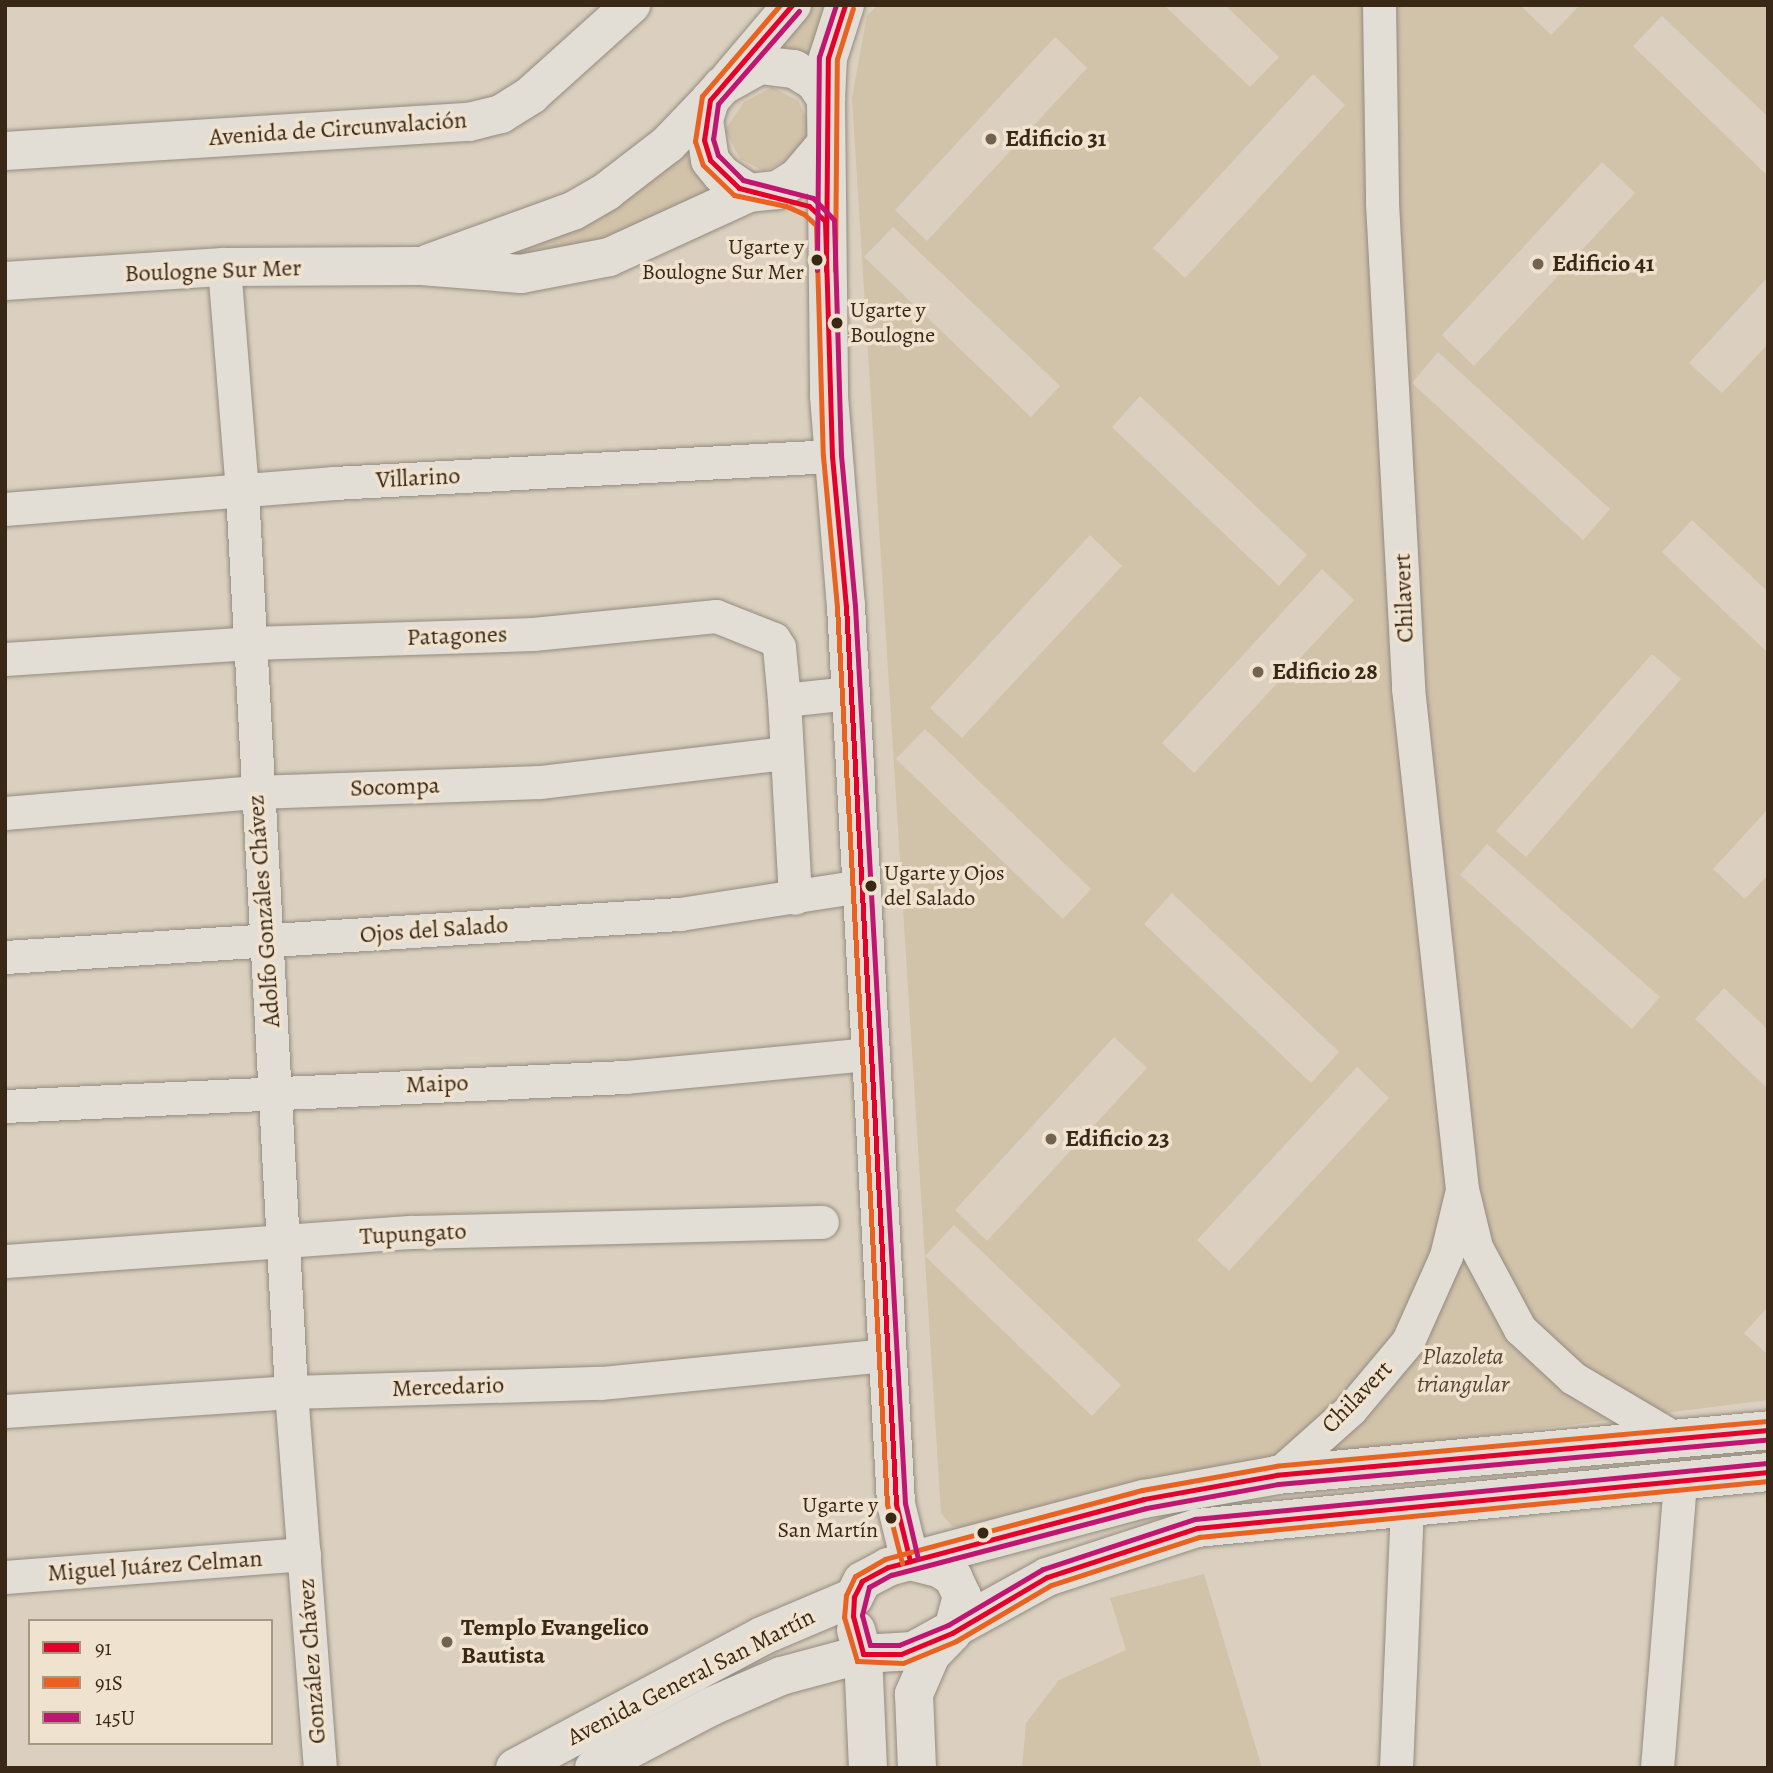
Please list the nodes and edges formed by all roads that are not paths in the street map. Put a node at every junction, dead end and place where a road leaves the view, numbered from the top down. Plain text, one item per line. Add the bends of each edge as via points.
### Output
1 (631, 5) edge
2 (792, 5) edge
3 (845, 5) edge
4 (1379, 5) edge
5 (716, 93) junction
6 (826, 99) junction
7 (825, 145) junction
8 (5, 151) edge
9 (755, 193) junction
10 (824, 220) junction
11 (421, 266) junction
12 (224, 267) junction
13 (5, 281) edge
14 (832, 456) junction
15 (242, 492) junction
16 (5, 509) edge
17 (250, 643) junction
18 (5, 659) edge
19 (850, 693) junction
20 (784, 700) junction
21 (784, 753) junction
22 (255, 792) junction
23 (5, 813) edge
24 (862, 886) junction
25 (795, 898) junction
26 (267, 941) junction
27 (5, 957) edge
28 (869, 1054) junction
29 (275, 1090) junction
30 (5, 1106) edge
31 (1462, 1189) junction
32 (822, 1222) dead end
33 (285, 1244) junction
34 (5, 1261) edge
35 (889, 1355) junction
36 (291, 1392) junction
37 (5, 1411) edge
38 (1768, 1430) edge
39 (1676, 1439) junction
40 (1768, 1472) edge
41 (1277, 1475) junction
42 (1680, 1480) junction
43 (1407, 1504) junction
44 (304, 1554) junction
45 (910, 1561) junction
46 (5, 1577) edge
47 (854, 1597) junction
48 (952, 1633) junction
49 (863, 1654) junction
50 (320, 1768) edge
51 (515, 1768) edge
52 (594, 1768) edge
53 (868, 1768) edge
54 (916, 1768) edge
55 (1396, 1768) edge
56 (1657, 1768) edge

1 - 8 street, Avenida de Circunvalación via 531,95 500,114 469,122
2 - 5 street, Boulogne Sur Mer
3 - 6 street via 828,58
4 - 31 street, Chilavert via 1382,203 1408,688
5 - 6 street via 760,65 775,64 814,81
5 - 9 street via 704,120 710,160 722,175
5 - 11 street, Boulogne Sur Mer via 668,144 573,211
6 - 7 street
7 - 9 street via 798,177
7 - 10 street
9 - 10 street via 809,206
9 - 11 street, Boulogne Sur Mer via 609,257 568,268 521,274
10 - 14 street
11 - 12 street, Boulogne Sur Mer
12 - 13 street, Boulogne Sur Mer
12 - 15 street, Adolfo Gonzáles Chávez
14 - 15 street, Villarino via 348,482
14 - 19 street
15 - 16 street, Villarino
15 - 17 street, Adolfo Gonzáles Chávez
17 - 18 street, Patagones
17 - 20 street, Patagones via 533,634 716,616 774,639 779,647
17 - 22 street, Adolfo Gonzáles Chávez
19 - 20 street
19 - 24 street
20 - 21 street
21 - 22 street, Socompa via 541,782
21 - 25 street
22 - 23 street, Socompa
22 - 26 street, Adolfo Gonzáles Chávez
24 - 25 street, Ojos del Salado
24 - 28 street
25 - 26 street, Ojos del Salado via 680,914
26 - 27 street, Ojos del Salado
26 - 29 street, Adolfo Gonzáles Chávez
28 - 29 street, Maipo via 625,1077
28 - 35 street
29 - 30 street, Maipo
29 - 33 street, Adolfo Gonzáles Chávez
31 - 39 street, Chilavert via 1476,1247 1520,1329 1573,1378
31 - 41 street, Chilavert via 1446,1256 1408,1341 1351,1409
32 - 33 street, Tupungato via 410,1232
33 - 34 street, Tupungato
33 - 36 street, Adolfo Gonzáles Chávez
35 - 36 street, Mercedario via 601,1383
35 - 45 street via 896,1504
36 - 37 street, Mercedario
36 - 44 street, Adolfo Gonzáles Chávez
38 - 39 street, Avenida General San Martín
39 - 41 street, Avenida General San Martín
40 - 42 street, Avenida General San Martín
41 - 45 street, Avenida General San Martín via 1144,1499
42 - 43 street, Avenida General San Martín
42 - 56 street
43 - 48 street, Avenida General San Martín via 1197,1528 1047,1577
43 - 55 street
44 - 46 street, Miguel Juárez Celman
44 - 50 street, González Chávez
45 - 47 street, Avenida General San Martín via 862,1581
45 - 48 street via 939,1568 958,1586 961,1612
47 - 49 street via 852,1616
47 - 51 street, Avenida General San Martín via 762,1636
48 - 49 street, Avenida General San Martín via 901,1654
48 - 54 street via 931,1655 914,1694
49 - 52 street, Avenida General San Martín via 781,1676 712,1706
49 - 53 street

